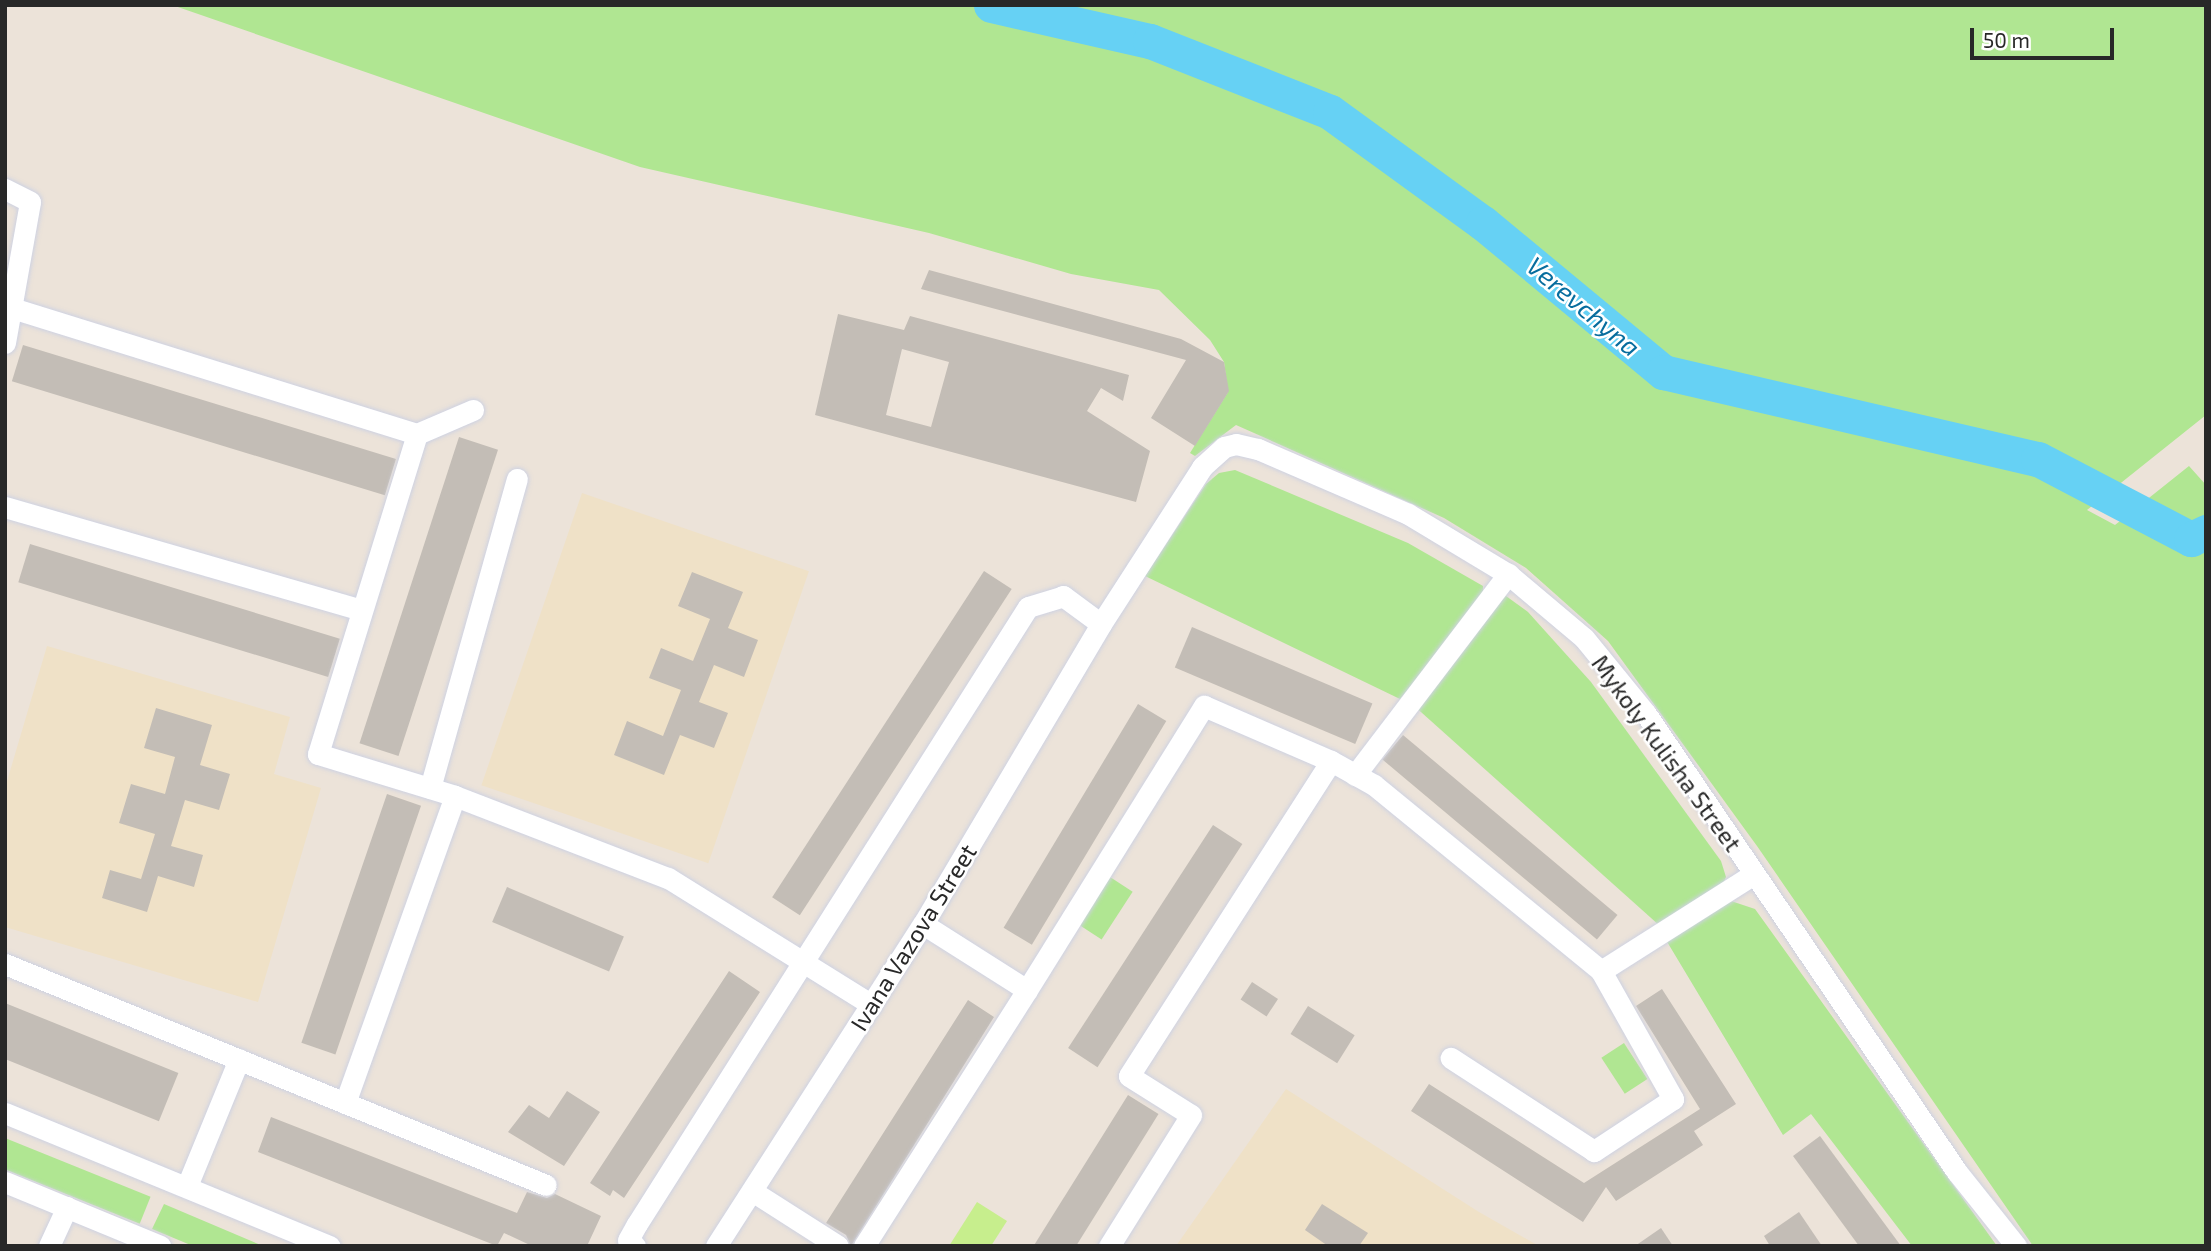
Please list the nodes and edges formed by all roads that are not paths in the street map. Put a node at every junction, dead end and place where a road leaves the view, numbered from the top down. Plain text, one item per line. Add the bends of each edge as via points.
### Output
1 (5, 190) edge
2 (12, 308) junction
3 (5, 343) edge
4 (473, 411) dead end
5 (417, 434) junction
6 (517, 479) dead end
7 (5, 507) edge
8 (1508, 574) junction
9 (361, 610) junction
10 (1101, 624) junction
11 (1331, 761) junction
12 (1355, 775) junction
13 (430, 788) junction
14 (455, 796) junction
15 (1754, 874) junction
16 (923, 924) junction
17 (803, 963) junction
18 (5, 964) edge
19 (1601, 971) junction
20 (1027, 990) junction
21 (872, 1005) junction
22 (1451, 1058) dead end
23 (239, 1059) junction
24 (345, 1103) junction
25 (5, 1114) edge
26 (5, 1182) edge
27 (546, 1185) dead end
28 (187, 1186) junction
29 (752, 1191) junction
30 (67, 1207) junction
31 (49, 1246) edge
32 (160, 1246) edge
33 (330, 1246) edge
34 (635, 1246) edge
35 (716, 1246) edge
36 (838, 1246) edge
37 (864, 1246) edge
38 (1110, 1246) edge
39 (2016, 1246) edge

1 - 2 street via 30,201
2 - 3 street
2 - 5 street
4 - 5 street
5 - 9 street
6 - 13 street
7 - 9 street
8 - 10 street, Mykoly Kulisha Street via 1408,514 1258,449 1236,444 1224,447 1202,467
8 - 12 street
8 - 15 street, Mykoly Kulisha Street via 1584,638 1646,714
9 - 13 street via 318,754
10 - 16 street, Ivana Vazova Street
10 - 17 street via 1063,596 1028,607
11 - 12 street
11 - 20 street via 1204,706
11 - 38 street via 1129,1076 1191,1115
12 - 19 street
13 - 14 street
14 - 17 street via 668,878
14 - 24 street
15 - 19 street
15 - 39 street, Mykoly Kulisha Street via 1957,1172
16 - 20 street
16 - 21 street, Ivana Vazova Street
17 - 21 street
17 - 34 street via 637,1224 628,1240
18 - 23 street
19 - 22 street via 1673,1099 1594,1151
20 - 37 street
21 - 29 street, Ivana Vazova Street
23 - 24 street
23 - 28 street
24 - 27 street
25 - 28 street
26 - 30 street
28 - 33 street
29 - 35 street, Ivana Vazova Street
29 - 36 street
30 - 31 street
30 - 32 street

